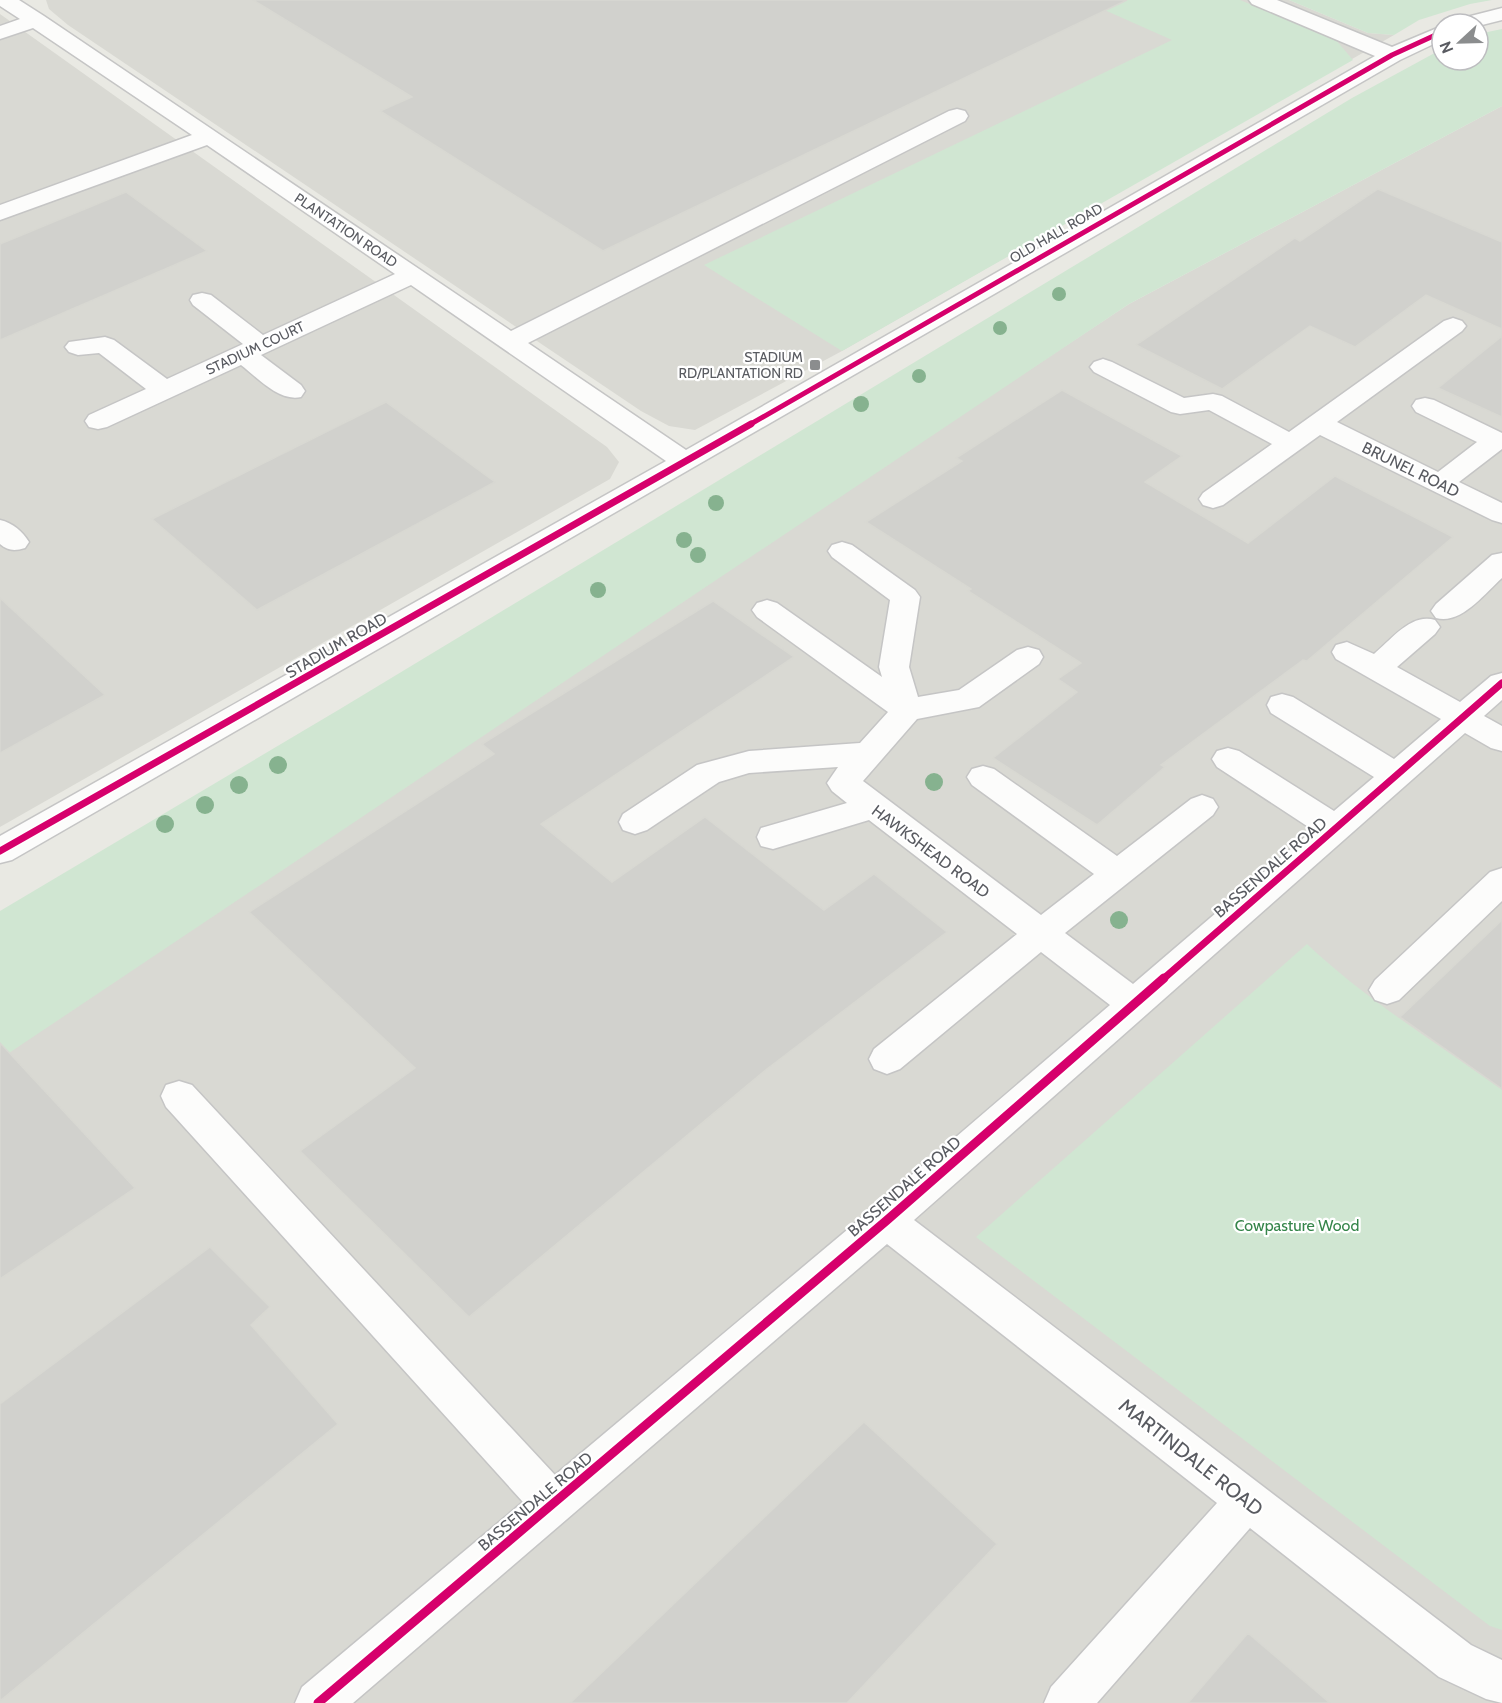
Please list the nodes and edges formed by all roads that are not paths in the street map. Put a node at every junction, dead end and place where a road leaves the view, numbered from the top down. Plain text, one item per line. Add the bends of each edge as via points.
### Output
1 (5, 0) edge
2 (1259, 0) edge
3 (37, 20) junction
4 (0, 33) edge
5 (1430, 38) edge
6 (1392, 55) junction
7 (957, 116) dead end
8 (209, 136) junction
9 (0, 213) edge
10 (412, 275) junction
11 (202, 300) dead end
12 (1453, 326) dead end
13 (509, 342) junction
14 (78, 346) dead end
15 (251, 350) junction
16 (1103, 367) dead end
17 (164, 390) junction
18 (292, 391) dead end
19 (1425, 406) dead end
20 (98, 421) dead end
21 (1319, 424) junction
22 (1292, 444) junction
23 (685, 462) junction
24 (1440, 483) junction
25 (1213, 499) dead end
26 (1502, 514) edge
27 (842, 551) dead end
28 (1502, 562) edge
29 (767, 610) dead end
30 (1347, 652) dead end
31 (1028, 657) dead end
32 (1377, 668) junction
33 (1502, 683) edge
34 (1282, 705) dead end
35 (907, 710) junction
36 (1462, 717) junction
37 (1502, 740) edge
38 (868, 754) junction
39 (1228, 759) dead end
40 (1395, 775) junction
41 (983, 777) dead end
42 (874, 807) junction
43 (1202, 807) dead end
44 (635, 822) dead end
45 (1335, 828) junction
46 (773, 837) dead end
47 (0, 851) edge
48 (1117, 873) junction
49 (1502, 881) edge
50 (1040, 934) junction
51 (1387, 990) dead end
52 (1134, 1004) junction
53 (887, 1059) dead end
54 (179, 1096) dead end
55 (886, 1221) junction
56 (1247, 1500) junction
57 (553, 1504) junction
58 (1502, 1683) edge
59 (318, 1703) edge
60 (1067, 1703) edge

1 - 3 street, PLANTATION ROAD
2 - 6 street
3 - 4 street
3 - 8 street, PLANTATION ROAD
5 - 6 street, OLD HALL ROAD
6 - 23 street, OLD HALL ROAD
7 - 13 street
8 - 9 street
8 - 10 street, PLANTATION ROAD
10 - 13 street, PLANTATION ROAD
10 - 15 street, STADIUM COURT
11 - 15 street
12 - 21 street
13 - 23 street, PLANTATION ROAD
14 - 17 street via 105,345
15 - 17 street, STADIUM COURT
15 - 18 street
16 - 22 street via 1180,406 1213,402
17 - 20 street, STADIUM COURT
19 - 24 street via 1496,441
21 - 22 street
21 - 24 street, BRUNEL ROAD
22 - 25 street
23 - 47 street, STADIUM ROAD
24 - 26 street, BRUNEL ROAD
27 - 35 street via 905,597 894,667
28 - 32 street
29 - 35 street
30 - 32 street
31 - 35 street via 968,699
32 - 36 street
33 - 36 street, BASSENDALE ROAD
34 - 40 street
35 - 38 street, HAWKSHEAD ROAD
36 - 37 street
36 - 40 street, BASSENDALE ROAD
38 - 42 street, HAWKSHEAD ROAD via 843,783
38 - 44 street via 749,762 708,773
39 - 45 street
40 - 45 street, BASSENDALE ROAD
41 - 48 street
42 - 46 street
42 - 50 street, HAWKSHEAD ROAD
43 - 48 street
45 - 52 street, BASSENDALE ROAD
48 - 50 street
49 - 51 street
50 - 52 street, HAWKSHEAD ROAD
50 - 53 street
52 - 55 street, BASSENDALE ROAD
54 - 57 street
55 - 56 street, MARTINDALE ROAD
55 - 57 street, BASSENDALE ROAD
56 - 58 street, MARTINDALE ROAD via 1455,1661
56 - 60 street
57 - 59 street, BASSENDALE ROAD

